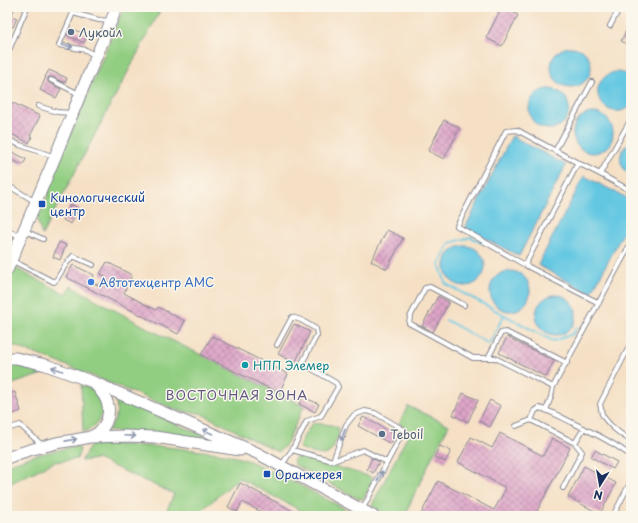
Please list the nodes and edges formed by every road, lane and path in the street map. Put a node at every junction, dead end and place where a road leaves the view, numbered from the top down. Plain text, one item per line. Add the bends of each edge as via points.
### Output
1 (27, 7) edge
2 (117, 7) edge
3 (620, 7) edge
4 (111, 21) junction
5 (610, 26) dead end
6 (7, 55) edge
7 (96, 57) junction
8 (51, 80) dead end
9 (592, 82) dead end
10 (80, 95) junction
11 (38, 106) dead end
12 (73, 113) junction
13 (631, 119) edge
14 (7, 139) edge
15 (555, 151) junction
16 (55, 157) junction
17 (578, 163) junction
18 (600, 174) junction
19 (7, 185) edge
20 (631, 191) edge
21 (36, 202) junction
22 (7, 230) edge
23 (22, 234) junction
24 (43, 239) dead end
25 (631, 243) edge
26 (525, 264) junction
27 (9, 265) edge
28 (92, 265) dead end
29 (599, 303) junction
30 (464, 305) dead end
31 (631, 343) edge
32 (277, 345) dead end
33 (10, 356) edge
34 (488, 358) junction
35 (567, 363) junction
36 (93, 382) junction
37 (553, 387) junction
38 (546, 410) junction
39 (531, 420) junction
40 (516, 426) dead end
41 (584, 428) junction
42 (7, 429) edge
43 (91, 437) junction
44 (631, 440) edge
45 (576, 443) junction
46 (43, 446) junction
47 (292, 450) junction
48 (257, 453) junction
49 (631, 456) edge
50 (7, 458) edge
51 (333, 461) junction
52 (387, 462) junction
53 (281, 466) junction
54 (631, 481) edge
55 (563, 488) dead end
56 (362, 510) junction
57 (373, 516) edge
58 (613, 516) edge

1 - 6 lane
2 - 4 main road
3 - 5 lane
4 - 7 main road
4 -> 7 lane via 73,13 59,45 86,50
7 - 10 main road
8 - 10 lane
9 - 15 lane
10 - 12 main road
11 - 12 lane via 57,112
12 - 16 main road
13 - 18 lane
14 - 16 lane
15 - 17 lane
15 - 26 lane via 517,130 506,131 457,226
16 - 21 main road
17 - 18 lane
17 - 26 lane
18 - 20 lane
19 - 21 lane
21 - 23 main road
22 - 23 lane
23 - 24 lane
23 - 27 main road
25 - 29 lane
26 - 29 lane
27 - 28 lane via 54,282 73,256
29 - 35 lane
30 - 34 lane via 430,287 425,288 409,323 473,358
31 - 44 lane via 600,404 607,421
32 - 47 lane via 292,317 316,329 317,335 302,363 336,383 338,387 321,416 307,421
36 -> 33 main road via 46,365
34 - 35 lane via 501,333 506,332
34 - 37 lane via 495,358
35 - 37 lane
36 - 43 main road via 104,395 109,410 104,426
48 -> 36 main road
37 - 38 lane
38 - 39 lane via 539,408
38 - 41 lane
39 - 40 lane
39 - 45 lane
41 - 45 lane
41 - 49 lane
42 - 46 lane via 20,425
46 -> 43 main road
43 -> 48 main road via 155,437
45 - 55 lane via 582,452
46 - 50 main road
47 - 51 lane
47 - 53 lane
48 - 53 main road
51 - 52 lane via 363,450
52 -> 51 lane via 404,430 365,411 354,415 346,425
56 -> 52 lane
53 - 56 main road
54 - 58 lane
56 - 57 main road

